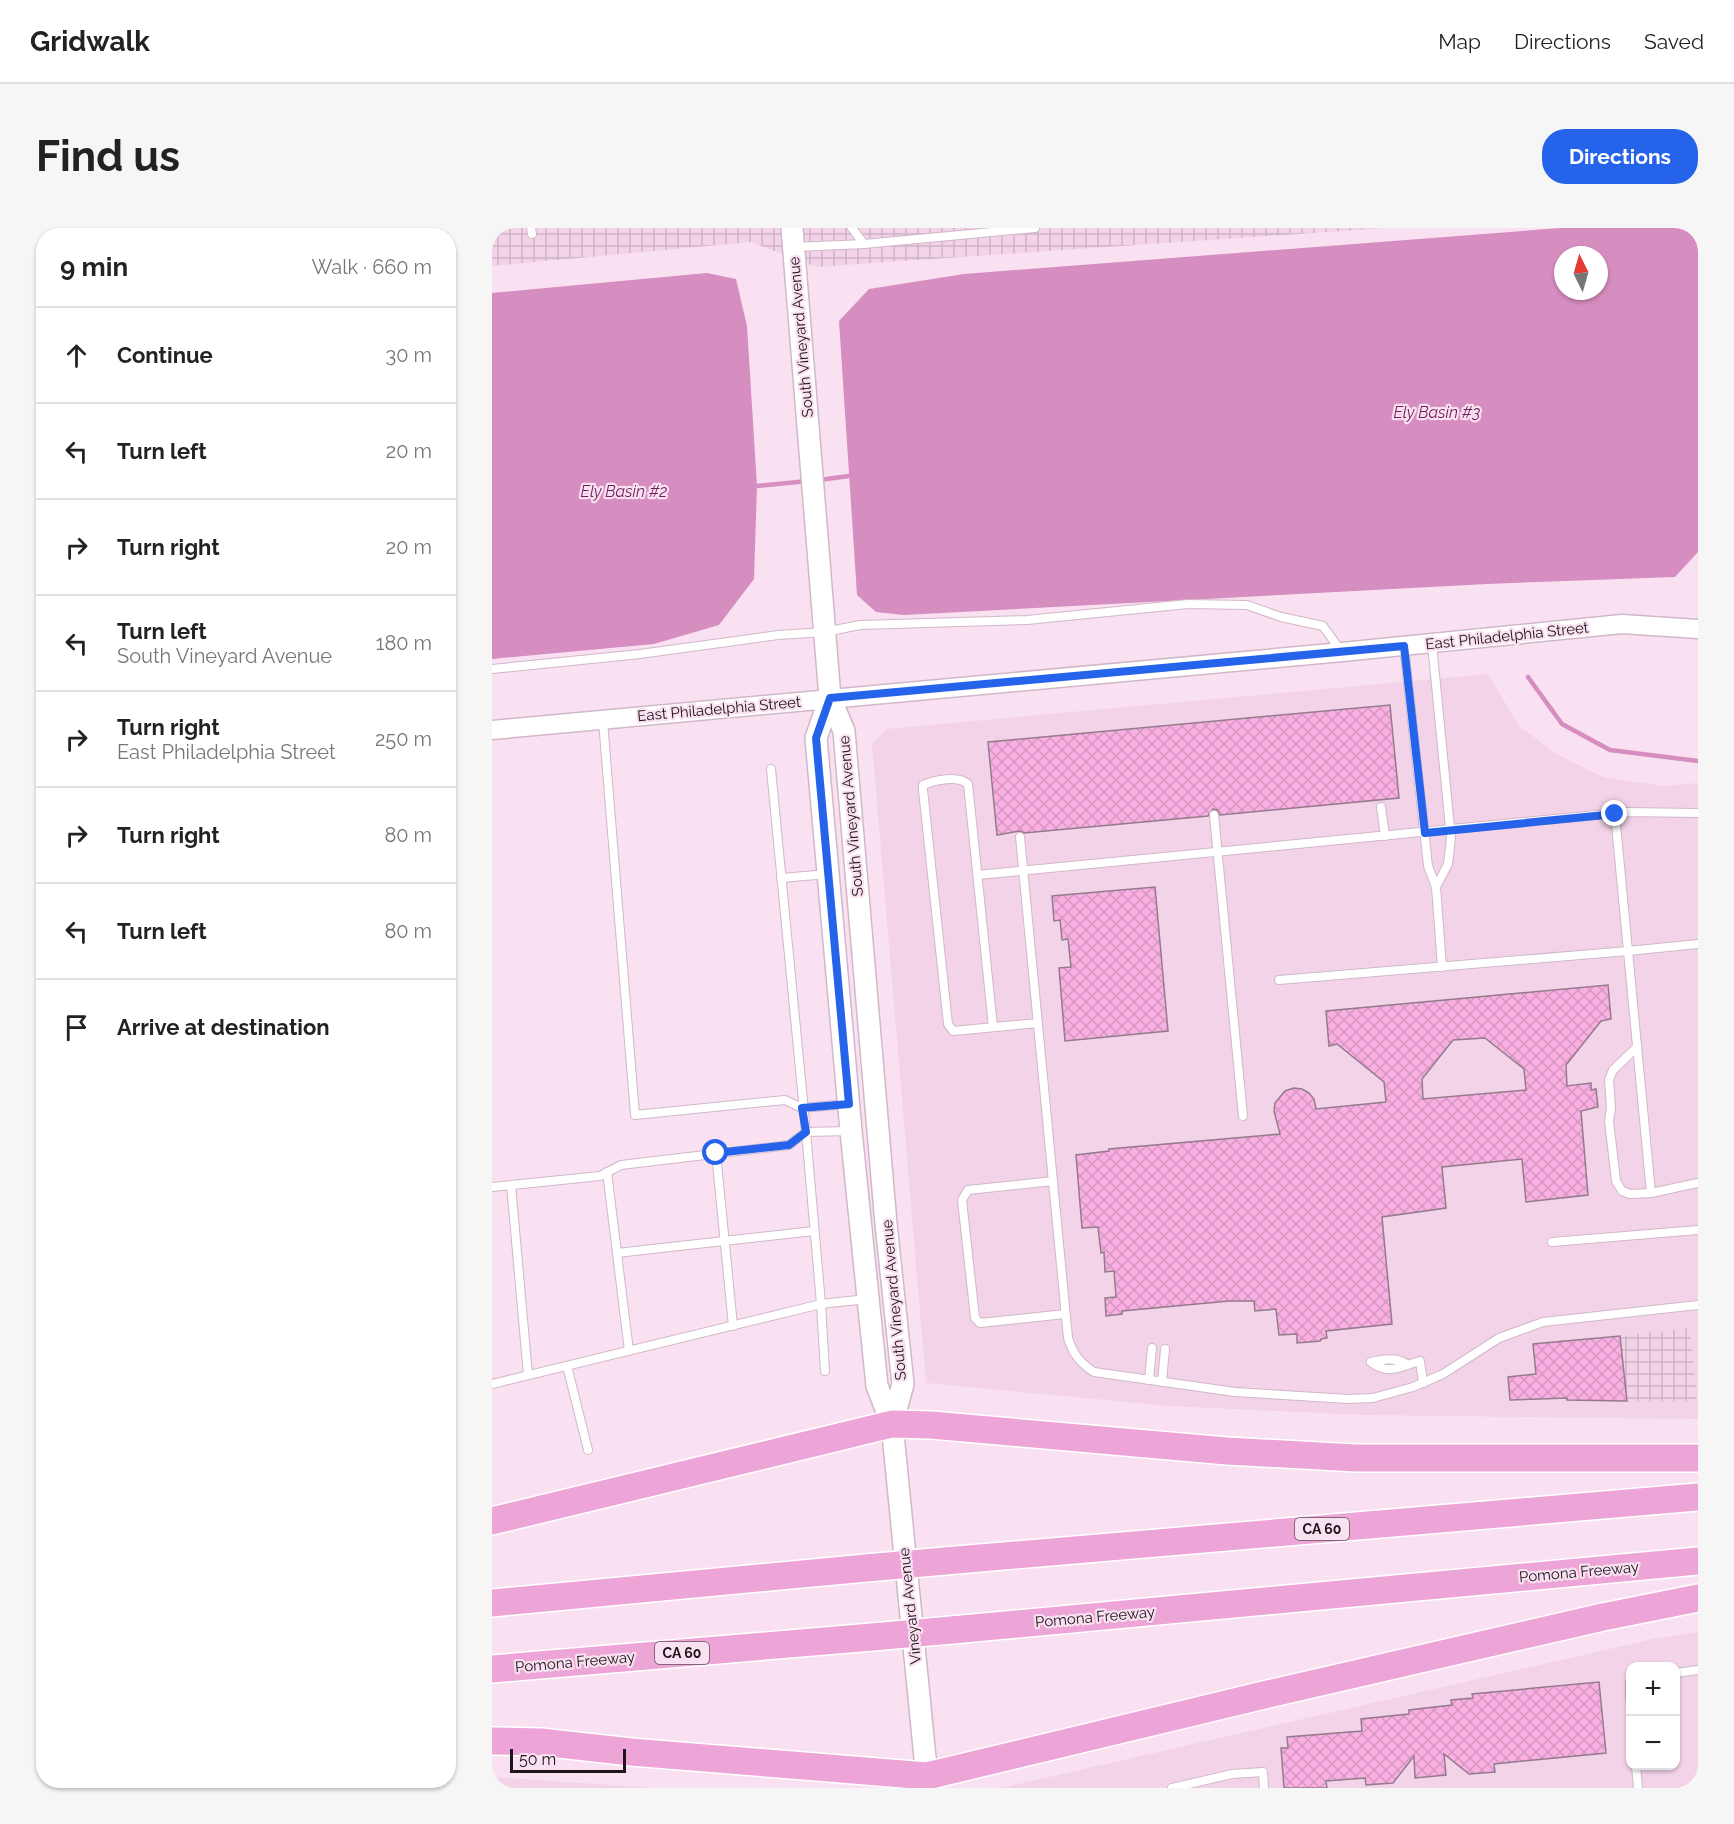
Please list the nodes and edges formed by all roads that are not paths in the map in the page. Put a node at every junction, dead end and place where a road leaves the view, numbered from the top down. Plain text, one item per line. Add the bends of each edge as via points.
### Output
1 (852, 228) edge
2 (1035, 228) edge
3 (793, 238) edge
4 (864, 244) junction
5 (1698, 629) edge
6 (825, 632) junction
7 (1432, 643) junction
8 (1404, 646) junction
9 (1342, 652) junction
10 (492, 669) edge
11 (830, 698) junction
12 (603, 720) junction
13 (492, 730) edge
14 (771, 769) dead end
15 (1381, 807) dead end
16 (1698, 813) edge
17 (1615, 814) junction
18 (1214, 815) dead end
19 (1450, 831) junction
20 (1425, 833) junction
21 (1385, 836) junction
22 (1020, 837) dead end
23 (1218, 853) junction
24 (1023, 871) junction
25 (828, 874) junction
26 (978, 875) junction
27 (781, 878) junction
28 (1436, 887) junction
29 (1698, 944) edge
30 (1628, 951) junction
31 (1442, 966) junction
32 (1279, 980) dead end
33 (1038, 1023) junction
34 (993, 1027) junction
35 (1637, 1047) junction
36 (849, 1104) junction
37 (802, 1108) junction
38 (1242, 1116) dead end
39 (851, 1131) junction
40 (806, 1132) junction
41 (716, 1153) junction
42 (608, 1172) junction
43 (1053, 1181) junction
44 (1698, 1183) edge
45 (511, 1185) junction
46 (492, 1187) edge
47 (1651, 1193) junction
48 (814, 1230) junction
49 (1698, 1230) edge
50 (724, 1241) junction
51 (1552, 1242) dead end
52 (617, 1253) junction
53 (869, 1299) junction
54 (820, 1304) junction
55 (1698, 1305) edge
56 (1065, 1314) junction
57 (733, 1326) junction
58 (1152, 1348) dead end
59 (1165, 1349) dead end
60 (629, 1351) junction
61 (1407, 1364) dead end
62 (567, 1366) junction
63 (825, 1371) dead end
64 (528, 1375) junction
65 (1149, 1380) junction
66 (1162, 1382) junction
67 (1423, 1383) junction
68 (492, 1384) edge
69 (892, 1424) junction
70 (588, 1450) dead end
71 (1698, 1458) edge
72 (1698, 1497) edge
73 (492, 1521) edge
74 (1698, 1561) edge
75 (1698, 1598) edge
76 (492, 1603) edge
77 (492, 1669) edge
78 (1698, 1670) edge
79 (1680, 1672) edge
80 (492, 1741) edge
81 (1636, 1770) edge
82 (927, 1782) edge
83 (1172, 1788) edge
84 (1264, 1788) edge
85 (1638, 1788) edge

1 - 4 lane
2 - 4 lane
3 - 4 lane
3 - 6 main road, South Vineyard Avenue
5 - 7 street, East Philadelphia Street via 1622,624
6 - 9 lane via 860,625 1028,620 1188,604 1247,605 1323,626
6 - 10 lane
6 - 11 main road, South Vineyard Avenue
7 - 8 street, East Philadelphia Street
7 - 19 lane
8 - 9 street, East Philadelphia Street
8 - 20 lane
9 - 11 street, East Philadelphia Street
11 - 12 street, East Philadelphia Street
11 - 25 main road, South Vineyard Avenue via 816,738
11 - 69 main road, South Vineyard Avenue via 844,731 903,1384
12 - 13 street, East Philadelphia Street
12 - 37 lane via 635,1115 785,1100
14 - 27 lane
15 - 21 lane
16 - 17 lane
17 - 19 lane
17 - 30 lane
18 - 23 lane
19 - 20 lane
19 - 28 lane via 1448,864
20 - 21 lane
20 - 28 lane via 1428,866
21 - 23 lane
22 - 24 lane
23 - 24 lane
23 - 38 lane
24 - 26 lane
24 - 33 lane
25 - 27 lane
25 - 36 main road, South Vineyard Avenue
26 - 34 lane
26 - 34 lane via 968,784 959,779 923,785 948,1024 953,1031
27 - 37 lane
28 - 31 lane
29 - 30 lane
30 - 31 lane
30 - 35 lane
31 - 32 lane
33 - 34 lane
33 - 43 lane
35 - 47 lane
35 - 47 lane via 1613,1070 1609,1080 1609,1120 1616,1181 1622,1191 1630,1194
36 - 37 lane
36 - 39 main road, South Vineyard Avenue
37 - 40 lane
39 - 40 lane
39 - 53 main road, South Vineyard Avenue
40 - 41 lane via 789,1145
40 - 48 lane
41 - 42 lane via 621,1165
41 - 50 lane
42 - 45 lane
42 - 52 lane
43 - 56 lane
43 - 56 lane via 968,1190 962,1200 975,1318 980,1323
44 - 47 lane
45 - 46 lane
45 - 64 lane
48 - 50 lane
48 - 54 lane
49 - 51 lane
50 - 52 lane
50 - 57 lane
52 - 60 lane
53 - 54 lane
53 - 69 main road, South Vineyard Avenue via 877,1386
54 - 57 lane
54 - 63 lane
55 - 67 lane via 1525,1327
56 - 65 lane via 1073,1353 1083,1365 1094,1372
57 - 60 lane
58 - 65 lane
59 - 66 lane
60 - 62 lane
61 - 67 lane via 1420,1361
62 - 64 lane
62 - 70 lane
64 - 68 lane
65 - 66 lane
66 - 67 lane via 1234,1392 1349,1399 1373,1398
69 - 71 highway via 1356,1458
69 - 73 highway
69 - 82 main road, Vineyard Avenue
72 - 76 highway, CA 60, bridge
74 - 77 highway, Pomona Freeway / CA 60, bridge
75 - 82 highway via 1276,1692
78 - 79 lane
80 - 82 highway via 541,1742
81 - 85 lane
83 - 84 lane via 1232,1774 1263,1772

